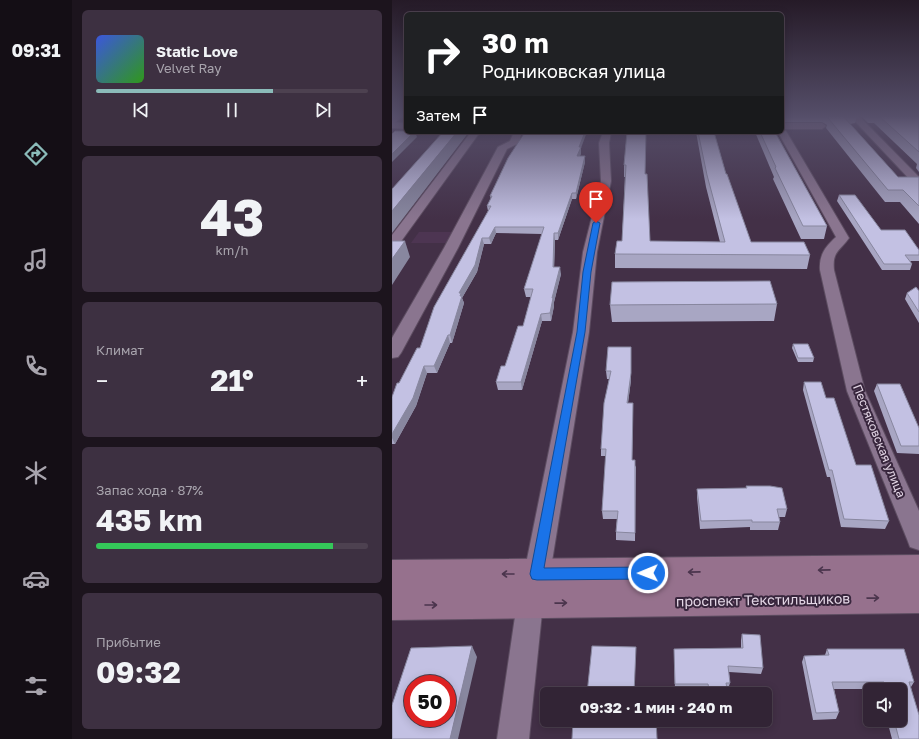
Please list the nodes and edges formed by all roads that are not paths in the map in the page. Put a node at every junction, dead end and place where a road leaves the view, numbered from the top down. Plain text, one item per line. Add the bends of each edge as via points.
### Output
1 (462, 150) edge
2 (501, 150) edge
3 (604, 150) edge
4 (793, 150) edge
5 (887, 150) edge
6 (919, 183) edge
7 (392, 244) edge
8 (392, 354) edge
9 (919, 539) edge
10 (919, 569) edge
11 (392, 575) edge
12 (533, 589) junction
13 (919, 598) edge
14 (392, 604) edge
15 (513, 739) edge

1 - 7 street
2 - 8 street
3 - 12 street via 606,181 590,252 581,332
4 - 9 street, Пестяковская улица via 843,238 831,249 826,258 827,270 856,391
5 - 6 street
10 -> 12 main road, проспект Текстильщиков
12 -> 11 main road, проспект Текстильщиков
12 -> 13 main road, проспект Текстильщиков
14 -> 12 main road, проспект Текстильщиков
12 - 15 street

